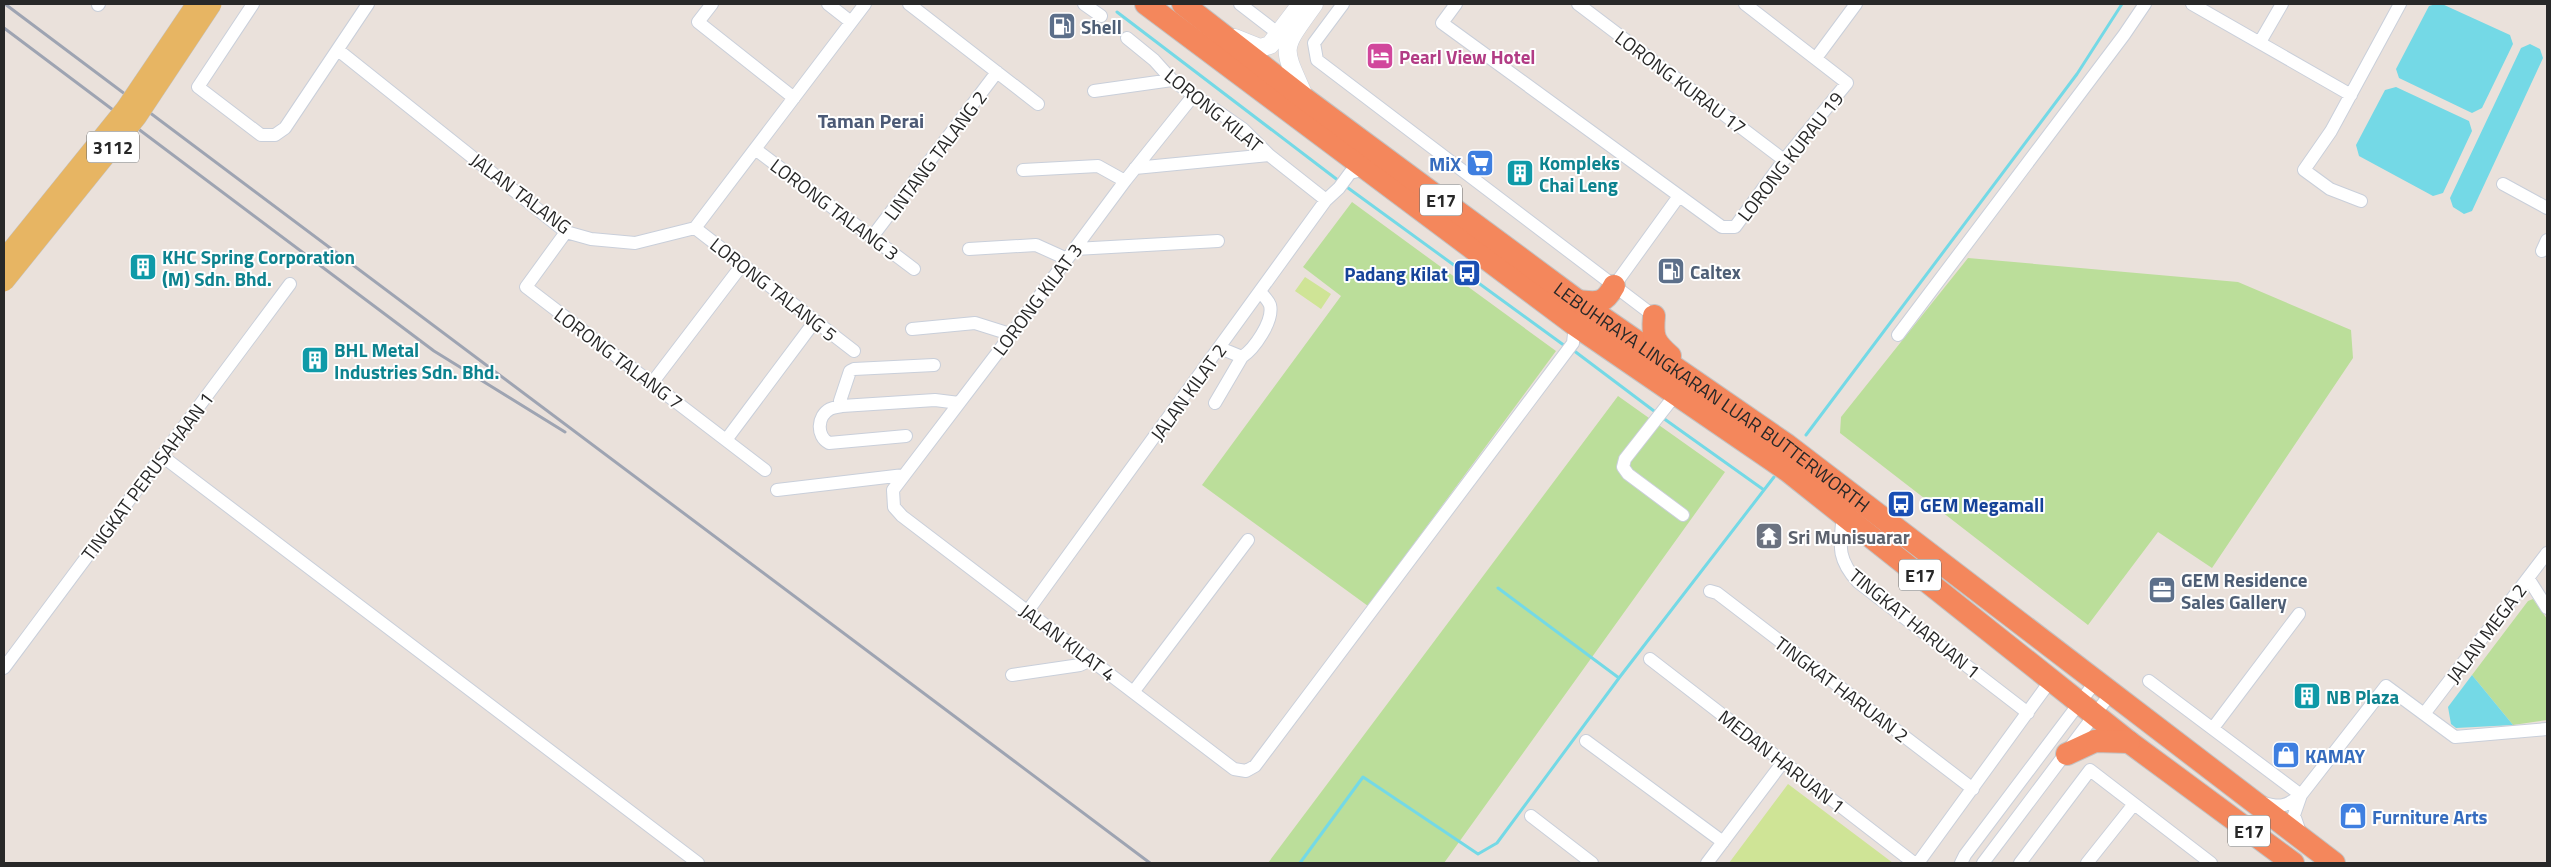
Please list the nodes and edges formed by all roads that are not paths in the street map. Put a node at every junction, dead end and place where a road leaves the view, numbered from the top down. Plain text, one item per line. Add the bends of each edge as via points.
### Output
1 (196, 4) edge
2 (212, 4) edge
3 (253, 4) edge
4 (368, 4) edge
5 (712, 4) edge
6 (828, 4) edge
7 (865, 4) edge
8 (909, 4) edge
9 (1084, 4) edge
10 (1145, 4) edge
11 (1183, 4) edge
12 (1240, 4) edge
13 (1301, 4) edge
14 (1314, 4) edge
15 (1343, 4) edge
16 (1456, 4) edge
17 (1578, 4) edge
18 (1745, 4) edge
19 (1856, 4) edge
20 (2145, 4) edge
21 (2192, 4) edge
22 (2282, 4) edge
23 (2400, 4) edge
24 (1101, 16) dead end
25 (851, 22) junction
26 (1214, 28) junction
27 (1279, 34) junction
28 (1127, 38) dead end
29 (2260, 42) junction
30 (338, 50) junction
31 (1816, 58) junction
32 (997, 72) junction
33 (1172, 80) junction
34 (1094, 91) dead end
35 (2351, 95) junction
36 (1193, 96) junction
37 (794, 98) junction
38 (1305, 99) junction
39 (1038, 104) dead end
40 (755, 149) junction
41 (1269, 155) junction
42 (1784, 160) junction
43 (1135, 168) junction
44 (1023, 170) dead end
45 (1350, 173) junction
46 (1125, 181) junction
47 (2503, 184) dead end
48 (1680, 196) junction
49 (1326, 200) junction
50 (2361, 201) dead end
51 (2547, 208) edge
52 (695, 228) junction
53 (566, 232) junction
54 (872, 237) junction
55 (1218, 241) dead end
56 (969, 249) dead end
57 (1071, 254) junction
58 (4, 260) edge
59 (742, 264) junction
60 (914, 269) dead end
61 (4, 282) edge
62 (290, 284) dead end
63 (1614, 286) junction
64 (1260, 292) junction
65 (1578, 301) junction
66 (1654, 316) joint
67 (815, 321) junction
68 (912, 329) dead end
69 (1010, 334) junction
70 (1898, 335) dead end
71 (1570, 343) junction
72 (1220, 348) junction
73 (854, 351) dead end
74 (1242, 357) junction
75 (934, 365) dead end
76 (652, 383) junction
77 (1700, 384) junction
78 (1676, 394) junction
79 (959, 403) junction
80 (1215, 403) dead end
81 (842, 406) junction
82 (906, 436) dead end
83 (726, 440) junction
84 (162, 456) junction
85 (765, 470) dead end
86 (904, 475) junction
87 (777, 490) dead end
88 (894, 507) joint
89 (1843, 514) junction
90 (1682, 515) dead end
91 (1248, 540) dead end
92 (2547, 553) edge
93 (2528, 578) junction
94 (1710, 591) dead end
95 (2547, 608) edge
96 (1027, 612) junction
97 (2299, 614) dead end
98 (1650, 659) dead end
99 (1091, 660) junction
100 (4, 668) edge
101 (1012, 675) dead end
102 (2051, 680) junction
103 (2149, 681) dead end
104 (2103, 687) junction
105 (1134, 691) junction
106 (2087, 709) junction
107 (2028, 713) junction
108 (2424, 714) junction
109 (2213, 728) junction
110 (2547, 729) edge
111 (1586, 741) dead end
112 (2129, 742) junction
113 (2067, 754) junction
114 (1783, 762) junction
115 (1973, 789) junction
116 (2301, 795) junction
117 (2252, 799) junction
118 (2134, 804) junction
119 (1531, 816) dead end
120 (2303, 839) junction
121 (1723, 842) junction
122 (1963, 859) edge
123 (698, 863) edge
124 (1592, 863) edge
125 (1707, 863) edge
126 (1914, 863) edge
127 (1918, 863) edge
128 (1952, 863) edge
129 (1984, 863) edge
130 (2020, 863) edge
131 (2087, 863) edge
132 (2211, 863) edge
133 (2293, 863) edge
134 (2334, 863) edge

1 - 58 main road, 3112, bridge via 125,109
2 - 61 main road, 3112, bridge via 137,117
3 - 30 street via 198,87 261,135 275,135 285,128
4 - 30 street
5 - 37 street via 698,22
6 - 25 street
7 - 25 street
8 - 32 street
9 - 24 street
10 - 45 highway, LEBUHRAYA LINGKARAN LUAR BUTTERWORTH / E17
11 - 26 highway, LEBUHRAYA LINGKARAN LUAR BUTTERWORTH / E17
12 - 27 street
13 - 27 street
14 - 38 street via 1288,41 1286,50
15 - 63 street via 1314,43 1317,60
16 - 48 street via 1442,23
17 - 42 street, LORONG KURAU 17
18 - 31 street, LORONG KURAU 19
19 - 31 street
20 - 70 street
21 - 29 street
22 - 29 street
23 - 35 street
25 - 37 street
26 - 27 street via 1260,48 1270,45
26 - 38 highway, LEBUHRAYA LINGKARAN LUAR BUTTERWORTH / E17
28 - 33 street, LORONG KILAT
29 - 35 street
30 - 53 street, JALAN TALANG
31 - 42 street, LORONG KURAU 19 via 1847,83
32 - 39 street
32 - 54 street, LINTANG TALANG 2
33 - 34 street
33 - 36 street, LORONG KILAT
35 - 50 street via 2332,131 2304,170 2330,189
36 - 41 street, LORONG KILAT via 1243,129
36 - 43 street, LORONG KILAT 3
37 - 40 street
38 - 65 highway, LEBUHRAYA LINGKARAN LUAR BUTTERWORTH / E17
40 - 52 street
40 - 54 street, LORONG TALANG 3
41 - 43 street
41 - 49 street, LORONG KILAT
42 - 48 street, LORONG KURAU 19 via 1734,227 1722,227
43 - 46 street, LORONG KILAT 3
44 - 46 street via 1098,166
45 - 49 street, JALAN KILAT 2
45 - 71 highway, LEBUHRAYA LINGKARAN LUAR BUTTERWORTH / E17
46 - 57 street, LORONG KILAT 3
47 - 51 street
48 - 63 street
49 - 64 street, JALAN KILAT 2
52 - 53 street, JALAN TALANG via 635,243 591,239
52 - 59 street, LORONG TALANG 5
53 - 76 street, LORONG TALANG 7 via 526,287
54 - 60 street, LORONG TALANG 3
55 - 57 street
56 - 57 street via 1036,245
57 - 69 street, LORONG KILAT 3
59 - 67 street, LORONG TALANG 5
59 - 76 street
62 - 84 street, TINGKAT PERUSAHAAN 1
63 - 65 highway via 1602,301
63 - 66 street
64 - 72 street, JALAN KILAT 2
64 - 74 street via 1270,306 1269,320 1250,352
65 - 77 highway, LEBUHRAYA LINGKARAN LUAR BUTTERWORTH / E17
66 - 77 highway via 1652,334 1656,343
67 - 73 street, LORONG TALANG 5
67 - 83 street
68 - 69 street via 975,323
69 - 79 street, LORONG KILAT 3
71 - 78 highway, LEBUHRAYA LINGKARAN LUAR BUTTERWORTH / E17 via 1598,341
71 - 105 street, JALAN KILAT 4 via 1255,766 1246,771 1234,769
72 - 74 street
72 - 96 street, JALAN KILAT 2
74 - 80 street
75 - 81 street via 854,368 850,371 840,401
76 - 83 street, LORONG TALANG 7
77 - 104 highway, LEBUHRAYA LINGKARAN LUAR BUTTERWORTH / E17 via 1788,445
78 - 89 highway, LEBUHRAYA LINGKARAN LUAR BUTTERWORTH / E17 via 1788,471
78 - 90 street via 1625,459 1623,467
79 - 81 street via 935,400
79 - 86 street, LORONG KILAT 3
81 - 82 street via 830,409 820,422 819,432 829,443
83 - 85 street, LORONG TALANG 7
84 - 100 street, TINGKAT PERUSAHAAN 1
84 - 123 street
86 - 87 street
86 - 88 street, LORONG KILAT 3 via 893,490
88 - 96 street, JALAN KILAT 4
89 - 102 highway, LEBUHRAYA LINGKARAN LUAR BUTTERWORTH / E17
89 - 107 street, TINGKAT HARUAN 1 via 1840,552 1846,569 1858,582
91 - 105 street
92 - 93 street, JALAN MEGA 2
93 - 95 street
93 - 108 street, JALAN MEGA 2
94 - 115 street, TINGKAT HARUAN 2 via 1717,593
96 - 99 street, JALAN KILAT 4
97 - 109 street
98 - 114 street, MEDAN HARUAN 1
99 - 101 street via 1080,665
99 - 105 street, JALAN KILAT 4
102 - 106 highway, LEBUHRAYA LINGKARAN LUAR BUTTERWORTH / E17
102 - 107 street
103 - 109 street
104 - 106 street
104 - 106 street
104 - 117 highway, LEBUHRAYA LINGKARAN LUAR BUTTERWORTH / E17
106 - 112 highway, LEBUHRAYA LINGKARAN LUAR BUTTERWORTH / E17
106 - 113 street
106 - 122 street
107 - 115 street
108 - 110 street via 2455,737
108 - 116 street via 2386,686
109 - 116 street
111 - 121 street
112 - 113 highway via 2095,741
112 - 133 highway, LEBUHRAYA LINGKARAN LUAR BUTTERWORTH / E17
113 - 129 street
114 - 121 street
114 - 126 street, MEDAN HARUAN 1
115 - 127 street
116 - 117 street via 2280,807
116 - 120 street via 2294,816
117 - 120 highway, LEBUHRAYA LINGKARAN LUAR BUTTERWORTH / E17
118 - 130 street via 2090,770
118 - 131 street
118 - 132 street
119 - 124 street
120 - 134 highway, LEBUHRAYA LINGKARAN LUAR BUTTERWORTH / E17
121 - 125 street
122 - 128 street

